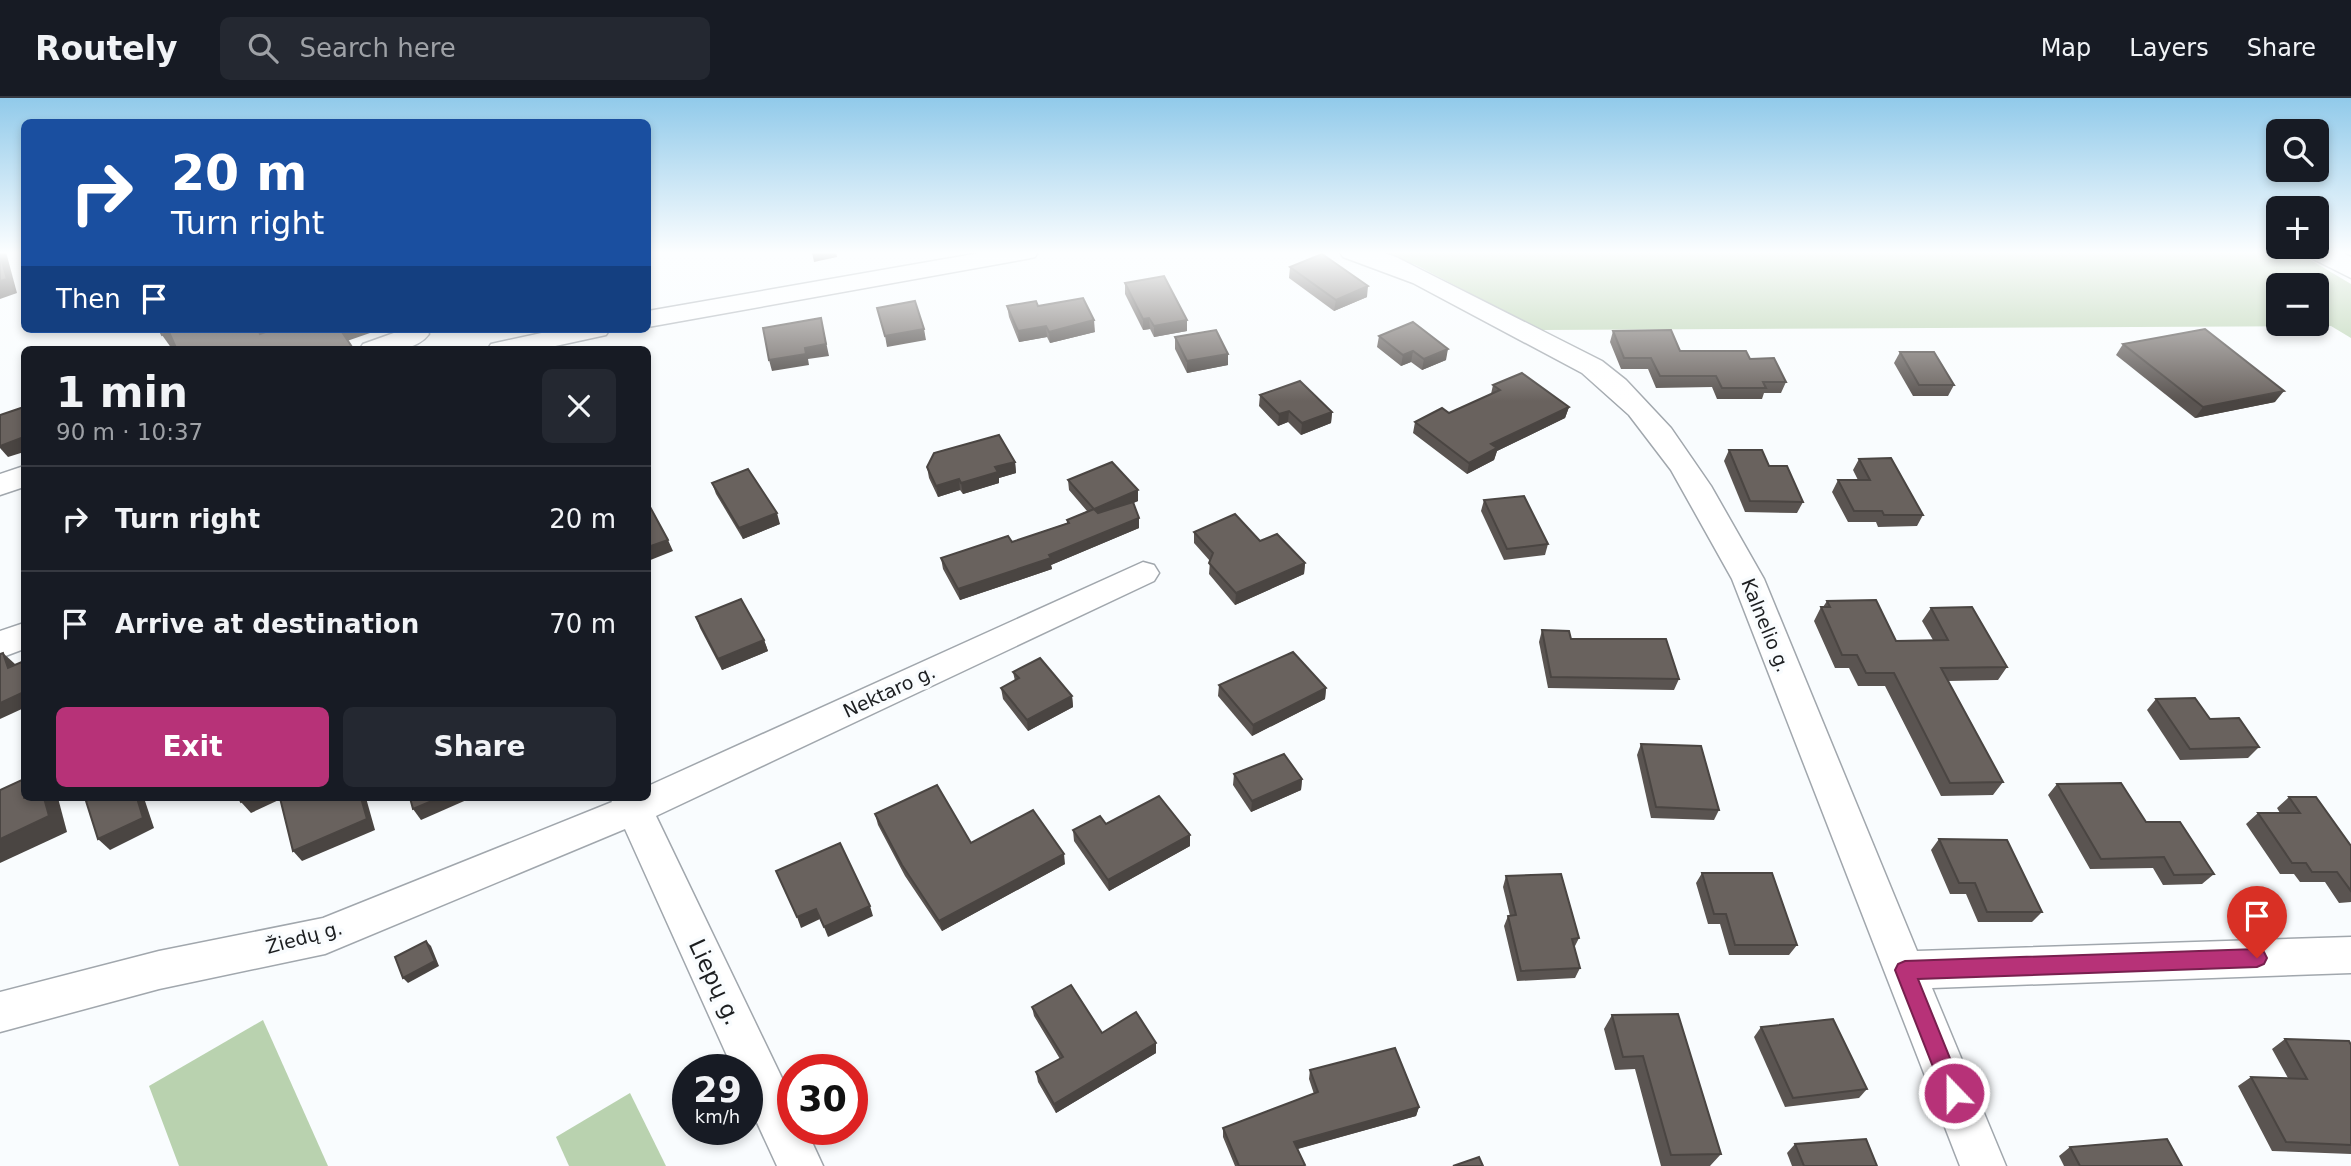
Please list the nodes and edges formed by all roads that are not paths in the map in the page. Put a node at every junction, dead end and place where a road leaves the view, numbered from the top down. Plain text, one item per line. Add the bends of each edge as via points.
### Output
1 (745, 302) edge
2 (1467, 302) edge
3 (651, 318) edge
4 (579, 333) edge
5 (417, 338) edge
6 (387, 346) edge
7 (518, 346) edge
8 (21, 477) edge
9 (0, 485) edge
10 (1143, 573) dead end
11 (21, 636) edge
12 (0, 645) edge
13 (651, 794) edge
14 (631, 803) edge
15 (2351, 955) edge
16 (1905, 970) junction
17 (0, 1012) edge
18 (800, 1166) edge
19 (1983, 1166) edge

1 - 3 street
2 - 16 street, Kalnelio g. via 1591,366 1634,400 1653,422 1725,533 1748,579
4 - 7 street
5 - 6 street
8 - 9 street
10 - 13 street, Nektaro g.
11 - 12 street
14 - 17 street, Žiedų g. via 325,936 159,970
14 - 18 street, Liepų g.
15 - 16 street
16 - 19 street, Kalnelio g.

